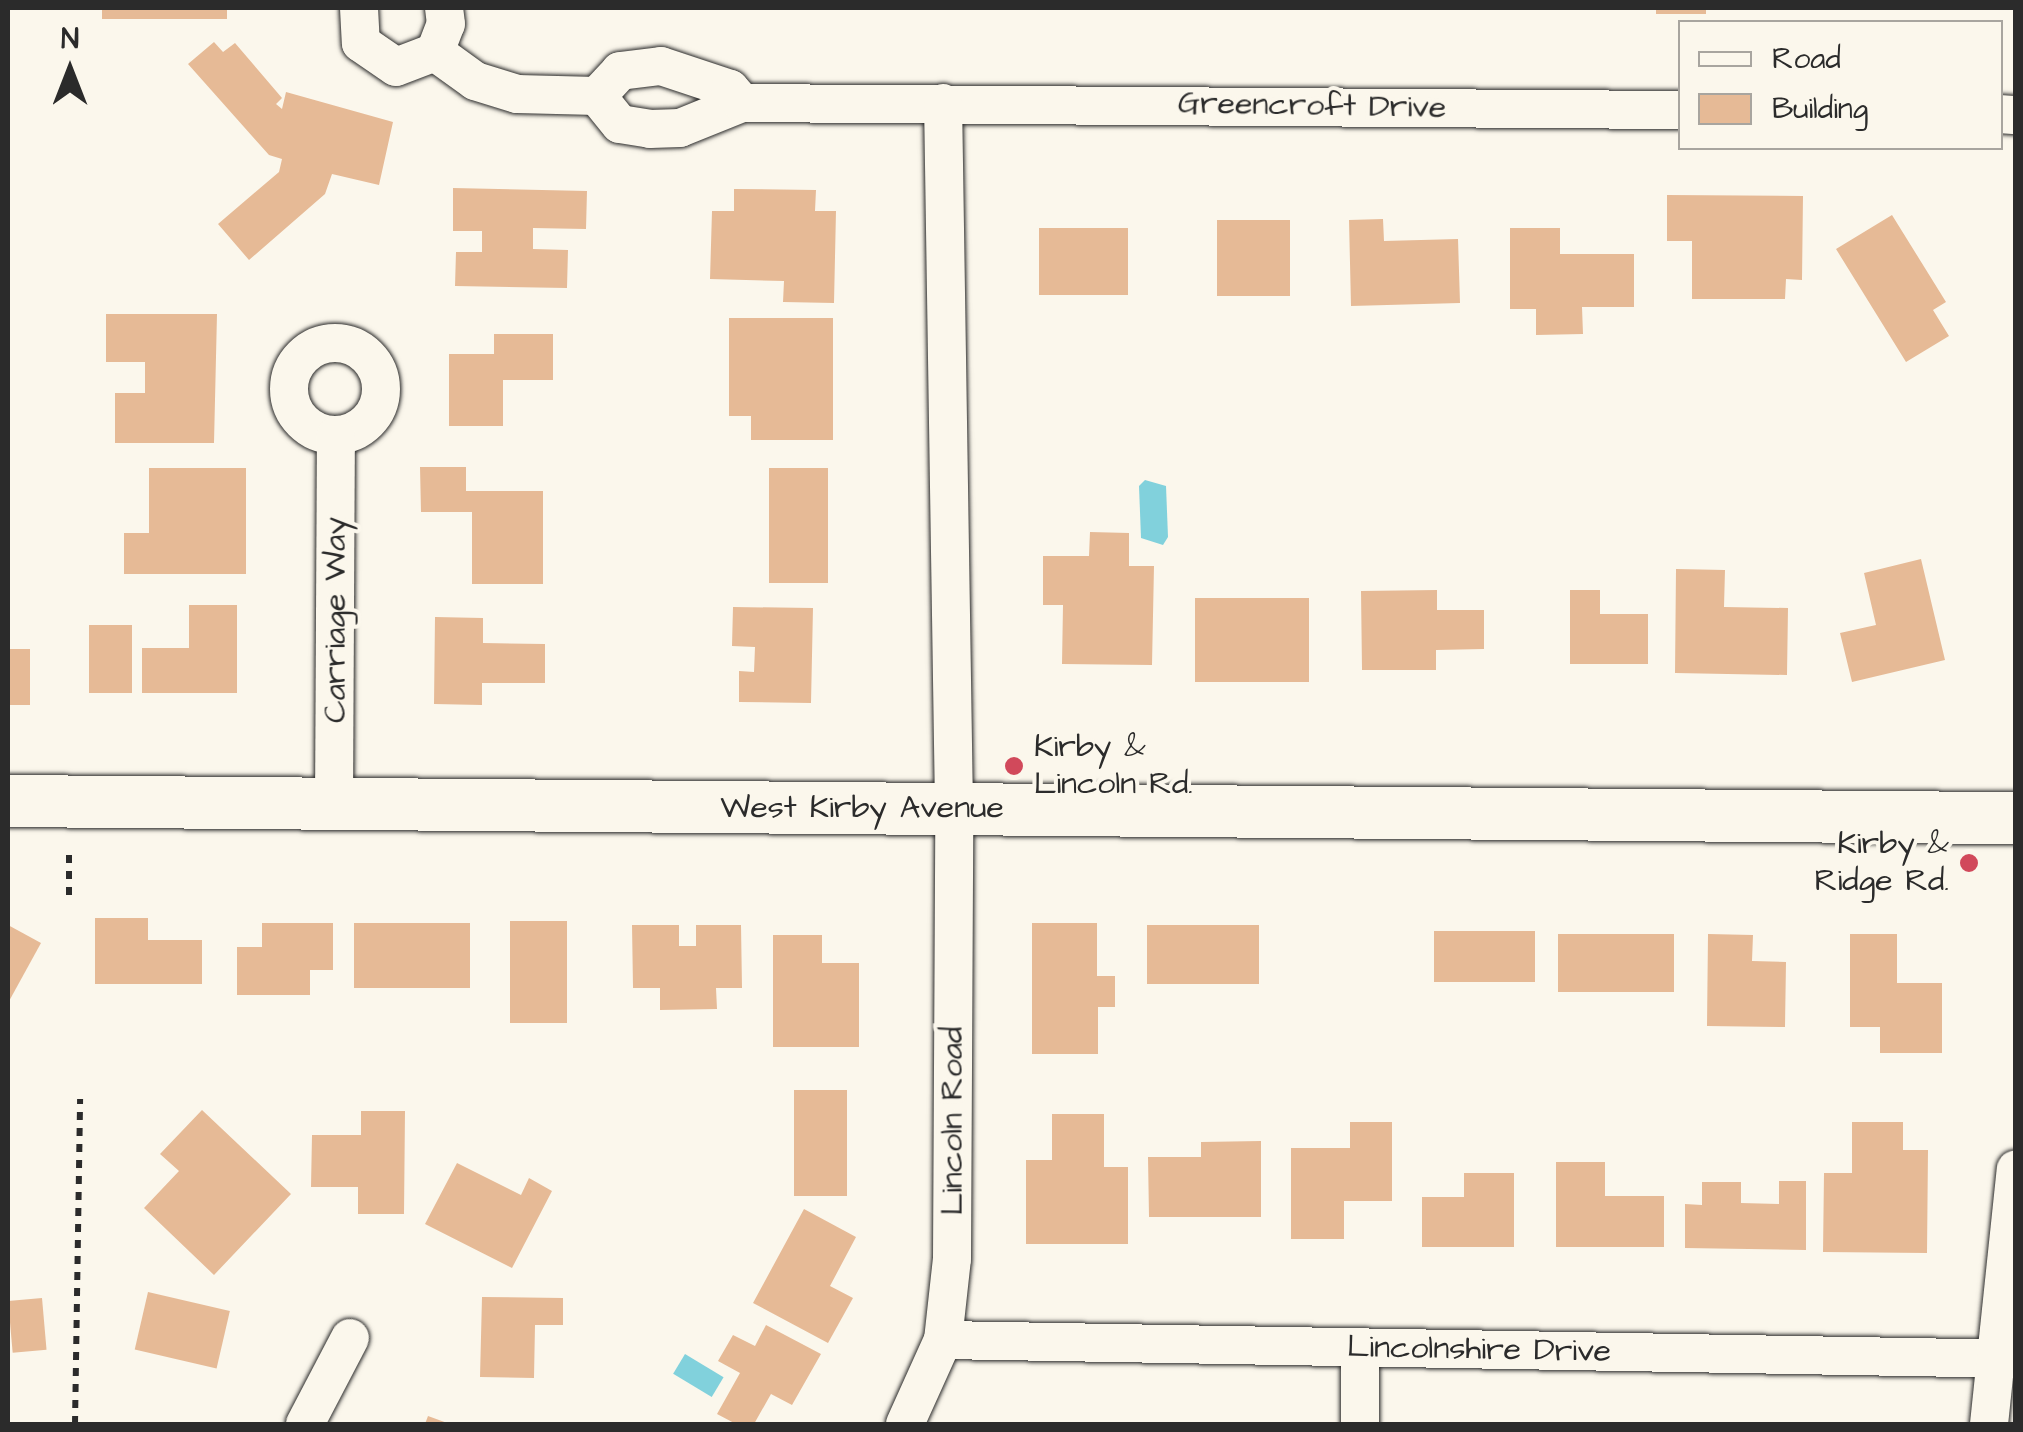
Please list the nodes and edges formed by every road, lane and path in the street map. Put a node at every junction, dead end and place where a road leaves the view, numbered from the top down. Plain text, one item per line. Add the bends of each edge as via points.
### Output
1 (359, 8) edge
2 (444, 8) edge
3 (435, 52) junction
4 (597, 96) junction
5 (742, 103) junction
6 (943, 103) junction
7 (1678, 110) edge
8 (336, 436) dead end
9 (8, 801) edge
10 (334, 805) junction
11 (954, 808) junction
12 (2016, 818) edge
13 (69, 855) dead end
14 (69, 894) dead end
15 (80, 1098) dead end
16 (2016, 1168) edge
17 (350, 1338) dead end
18 (943, 1340) junction
19 (1360, 1349) junction
20 (2005, 1358) edge
21 (75, 1424) edge
22 (305, 1424) edge
23 (905, 1424) edge
24 (1360, 1424) edge
25 (1990, 1424) edge

1 - 3 street via 361,44 382,63 410,66
2 - 3 street via 446,24
3 - 4 street via 476,81 517,94
4 - 5 street, Greencroft Drive via 620,124 650,128 680,128
4 - 5 street, Greencroft Drive via 620,72 661,66 730,89
5 - 6 street, Greencroft Drive
6 - 7 street, Greencroft Drive
6 - 11 street
8 - 10 street, Carriage Way
9 - 10 main road, West Kirby Avenue
10 - 11 main road, West Kirby Avenue
11 - 12 main road, West Kirby Avenue
11 - 18 street, Lincoln Road via 952,1260
13 - 14 path
15 - 21 path
16 - 20 street
17 - 22 street
18 - 19 street, Lincolnshire Drive
18 - 23 street, Lincoln Road
19 - 20 street, Lincolnshire Drive
19 - 24 street
20 - 25 street

